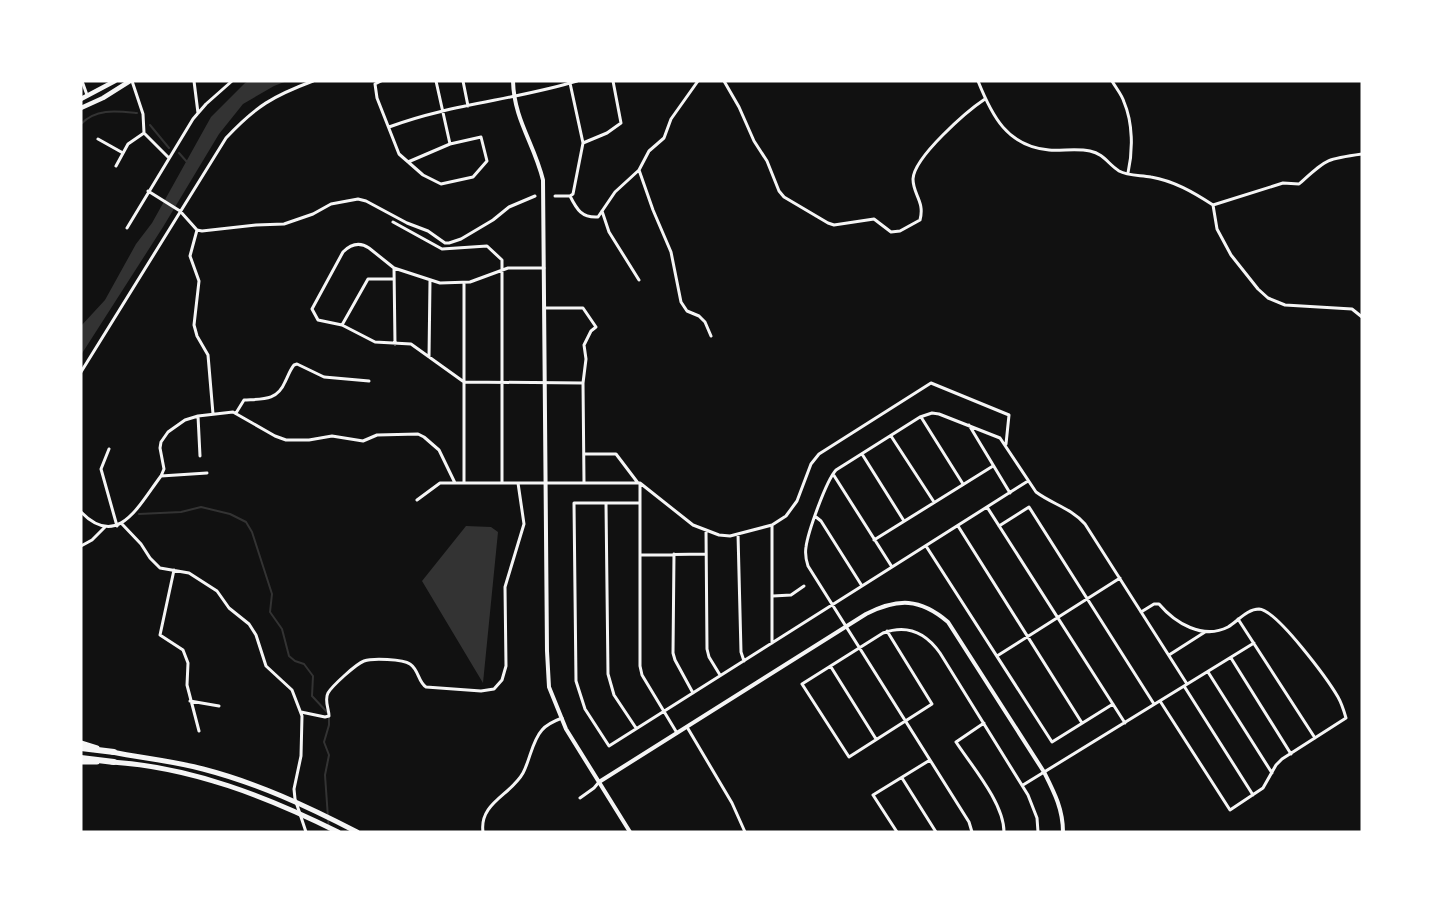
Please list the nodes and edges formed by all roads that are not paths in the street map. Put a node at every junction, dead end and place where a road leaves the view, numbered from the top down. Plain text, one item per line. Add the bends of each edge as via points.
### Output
1 (82, 81) edge
2 (116, 81) edge
3 (131, 81) edge
4 (194, 81) edge
5 (232, 81) edge
6 (313, 81) edge
7 (381, 81) edge
8 (436, 81) edge
9 (463, 81) edge
10 (513, 81) edge
11 (577, 81) edge
12 (613, 81) edge
13 (698, 81) edge
14 (724, 81) edge
15 (978, 81) edge
16 (1112, 81) edge
17 (570, 83) junction
18 (88, 96) junction
19 (513, 96) junction
20 (81, 99) edge
21 (985, 99) junction
22 (468, 106) junction
23 (81, 108) edge
24 (444, 111) junction
25 (198, 113) junction
26 (389, 127) junction
27 (144, 133) junction
28 (98, 139) dead end
29 (583, 143) junction
30 (450, 144) junction
31 (123, 153) junction
32 (1362, 154) edge
33 (168, 158) junction
34 (408, 162) junction
35 (116, 166) dead end
36 (639, 170) junction
37 (1128, 173) junction
38 (148, 191) junction
39 (535, 196) dead end
40 (555, 196) dead end
41 (570, 196) junction
42 (1213, 205) junction
43 (180, 211) junction
44 (602, 211) junction
45 (393, 222) dead end
46 (127, 228) dead end
47 (197, 230) junction
48 (394, 268) junction
49 (545, 268) junction
50 (502, 269) junction
51 (393, 279) junction
52 (430, 280) junction
53 (639, 280) dead end
54 (464, 283) junction
55 (546, 308) junction
56 (1362, 317) edge
57 (342, 325) junction
58 (711, 336) dead end
59 (395, 344) junction
60 (429, 357) junction
61 (81, 372) edge
62 (369, 381) dead end
63 (464, 382) junction
64 (502, 382) junction
65 (546, 382) junction
66 (583, 383) junction
67 (236, 413) junction
68 (213, 414) junction
69 (198, 416) junction
70 (920, 417) junction
71 (969, 425) junction
72 (891, 435) junction
73 (1006, 446) junction
74 (109, 449) dead end
75 (584, 454) junction
76 (861, 454) junction
77 (200, 456) dead end
78 (993, 466) junction
79 (207, 473) dead end
80 (833, 474) junction
81 (161, 476) junction
82 (1028, 481) junction
83 (455, 483) junction
84 (464, 483) junction
85 (502, 483) junction
86 (518, 483) junction
87 (546, 483) junction
88 (584, 483) junction
89 (639, 483) junction
90 (963, 484) junction
91 (1010, 493) junction
92 (417, 500) dead end
93 (934, 502) junction
94 (606, 503) junction
95 (640, 503) junction
96 (987, 507) junction
97 (81, 512) edge
98 (816, 517) junction
99 (904, 521) junction
100 (122, 524) junction
101 (772, 525) junction
102 (117, 526) junction
103 (958, 526) junction
104 (999, 526) junction
105 (105, 527) junction
106 (706, 530) junction
107 (738, 534) junction
108 (874, 540) junction
109 (81, 546) edge
110 (926, 546) junction
111 (674, 554) junction
112 (706, 554) junction
113 (640, 555) junction
114 (892, 567) junction
115 (174, 570) junction
116 (1120, 578) junction
117 (804, 586) dead end
118 (862, 586) junction
119 (772, 596) junction
120 (1088, 599) junction
121 (831, 605) junction
122 (1141, 612) junction
123 (1058, 618) junction
124 (1238, 619) junction
125 (846, 627) junction
126 (887, 632) junction
127 (1206, 632) junction
128 (1028, 637) junction
129 (772, 643) junction
130 (1254, 644) junction
131 (859, 649) junction
132 (1169, 655) junction
133 (997, 656) junction
134 (1231, 658) junction
135 (744, 661) junction
136 (831, 667) junction
137 (1208, 672) junction
138 (720, 676) junction
139 (1186, 685) junction
140 (693, 693) junction
141 (190, 701) junction
142 (1160, 701) junction
143 (1113, 704) junction
144 (1154, 704) junction
145 (219, 706) dead end
146 (664, 711) junction
147 (301, 712) junction
148 (562, 718) junction
149 (905, 721) junction
150 (984, 723) junction
151 (1082, 723) junction
152 (1125, 723) junction
153 (687, 727) junction
154 (636, 728) junction
155 (199, 731) dead end
156 (677, 733) junction
157 (1315, 738) junction
158 (876, 739) junction
159 (81, 743) edge
160 (81, 748) edge
161 (114, 752) junction
162 (1291, 754) junction
163 (81, 760) edge
164 (930, 760) junction
165 (114, 762) joint
166 (1044, 772) junction
167 (1272, 772) junction
168 (902, 778) junction
169 (599, 782) junction
170 (1023, 785) junction
171 (1253, 795) junction
172 (580, 798) dead end
173 (306, 832) edge
174 (338, 832) edge
175 (357, 832) edge
176 (483, 832) edge
177 (630, 832) edge
178 (745, 832) edge
179 (897, 832) edge
180 (936, 832) edge
181 (972, 832) edge
182 (1004, 832) edge
183 (1038, 832) edge
184 (1063, 832) edge

1 - 18 street
2 - 18 main road
3 - 23 main road
3 - 27 street via 143,114
4 - 25 street
5 - 25 street
6 - 43 street via 250,112 218,148
7 - 26 street via 375,84 377,98
8 - 24 street
9 - 22 street
10 - 19 street
11 - 17 street
12 - 29 street via 621,123
13 - 36 street via 671,119 664,138 649,152
14 - 21 street via 784,197 834,225 874,219 891,232 920,220 923,211 913,176 934,142
15 - 21 street
16 - 37 street via 1124,101 1128,118
17 - 19 street
17 - 29 street
18 - 20 main road
19 - 22 street
19 - 49 street via 543,180
21 - 37 street via 1003,129 1024,143 1046,150 1088,150
22 - 24 street
24 - 26 street
24 - 30 street
25 - 33 street
26 - 34 street via 399,154
27 - 31 street via 128,144
27 - 33 street
28 - 31 street
29 - 41 street
30 - 34 street
30 - 34 street via 481,137 486,164 473,177 441,184
31 - 35 street
32 - 42 street via 1331,158 1299,184 1283,183
33 - 38 street
36 - 44 street via 615,192
36 - 58 street via 671,252 681,302 687,311 705,322
37 - 42 street via 1188,189
38 - 43 street
38 - 46 street
39 - 47 street via 449,243 358,199 331,204 284,224
40 - 41 street
41 - 44 street via 583,215 598,217
42 - 56 street via 1217,229 1231,255 1268,298 1285,305 1352,309
43 - 47 street
43 - 61 street
44 - 53 street via 609,232
45 - 50 street via 442,249 487,246 502,260
47 - 68 street via 190,256 199,281 194,325 208,355
48 - 51 street
48 - 52 street
48 - 57 street via 366,245 350,246 343,252 312,309 318,320
49 - 50 street
49 - 55 street
50 - 54 street
50 - 64 street
51 - 57 street via 368,279
51 - 59 street
52 - 54 street
52 - 60 street
54 - 63 street
55 - 65 street
55 - 66 street via 583,308 596,327 584,345
57 - 59 street via 375,342
59 - 60 street via 411,344
60 - 63 street
62 - 67 street via 324,377 297,364 277,395 244,400
63 - 64 street
63 - 84 street
64 - 65 street
64 - 85 street
65 - 66 street
65 - 87 street
66 - 75 street
67 - 68 street
67 - 83 street via 286,440 332,436 363,441 377,435 418,434 439,450
68 - 69 street
69 - 77 street
69 - 81 street via 185,420 163,438
70 - 71 street via 932,413
70 - 72 street
70 - 90 street
71 - 73 street via 997,436
71 - 78 street
72 - 76 street
72 - 93 street
73 - 82 street
73 - 101 street via 1009,415 932,383 819,454 794,507
74 - 102 street via 101,469
75 - 88 street
75 - 89 street via 616,454
76 - 80 street
76 - 99 street
78 - 90 street
78 - 91 street
79 - 81 street
80 - 98 street
80 - 108 street
81 - 100 street
82 - 91 street
82 - 116 street via 1043,498 1079,517
83 - 84 street
83 - 92 street via 441,483
84 - 85 street
85 - 86 street
86 - 87 street
86 - 147 street via 524,524 504,586 506,666 501,684 481,691 426,687 409,663 369,659 328,693 329,716
87 - 88 street
87 - 148 street via 548,675
88 - 89 street
89 - 95 street
89 - 106 street via 681,517
90 - 93 street
91 - 96 street
93 - 99 street
94 - 95 street
94 - 154 street via 608,674 614,695
94 - 154 street via 574,503 576,681 585,709 609,746
95 - 113 street
96 - 103 street
96 - 104 street
97 - 105 street via 94,524
98 - 118 street
98 - 121 street via 806,546 806,559
99 - 108 street
100 - 102 street
100 - 115 street via 160,568
101 - 107 street
101 - 119 street
102 - 105 street
103 - 110 street
103 - 128 street
104 - 120 street via 1029,507
104 - 123 street
105 - 109 street
106 - 107 street via 725,536
106 - 112 street
107 - 135 street
108 - 114 street
110 - 114 street
110 - 133 street
111 - 112 street
111 - 113 street
111 - 140 street via 673,653
112 - 138 street via 707,649
113 - 146 street via 640,666
114 - 118 street
115 - 141 street via 160,635 183,650 188,663
115 - 147 street via 208,584 249,624 264,662 292,690
116 - 120 street
116 - 122 street
117 - 119 street via 791,595
118 - 121 street
119 - 129 street
120 - 123 street
120 - 144 street
121 - 125 street
121 - 129 street
122 - 127 street via 1159,604 1186,626
122 - 132 street
123 - 128 street
123 - 143 street
124 - 127 street
124 - 130 street
124 - 157 street via 1251,610 1271,613 1307,653 1338,698 1347,718
125 - 131 street
125 - 153 street
125 - 166 street via 881,606 897,602 912,603 937,613 948,622
126 - 131 street
126 - 149 street via 932,704
126 - 150 street via 912,630 930,640
127 - 132 street
128 - 133 street
128 - 151 street
129 - 135 street
130 - 134 street
130 - 157 street
131 - 136 street
131 - 149 street
132 - 139 street
133 - 151 street via 1052,742
134 - 137 street
134 - 162 street
135 - 138 street
136 - 158 street
136 - 158 street via 802,684 849,757
137 - 139 street
137 - 167 street
138 - 140 street
139 - 142 street
139 - 171 street
140 - 146 street
141 - 145 street
141 - 155 street
142 - 144 street
142 - 171 street via 1230,810
143 - 151 street
143 - 152 street
144 - 152 street
146 - 154 street
146 - 156 street
147 - 173 street via 301,756 294,789
148 - 169 street
148 - 176 street via 541,730 522,774 487,811
149 - 158 street
149 - 164 street
150 - 170 street
150 - 182 street via 956,742 996,804
152 - 166 street
153 - 156 street
153 - 178 street
156 - 169 street
157 - 162 street
159 - 161 main road
160 - 161 highway
161 - 175 main road via 243,781
162 - 167 street via 1278,762
163 - 165 highway
164 - 168 street
164 - 181 street
165 - 174 main road via 235,788
166 - 170 street
166 - 184 street via 1061,810
167 - 171 street via 1266,785
168 - 179 street via 873,795
168 - 180 street
169 - 172 street
169 - 177 street
170 - 183 street via 1034,809

